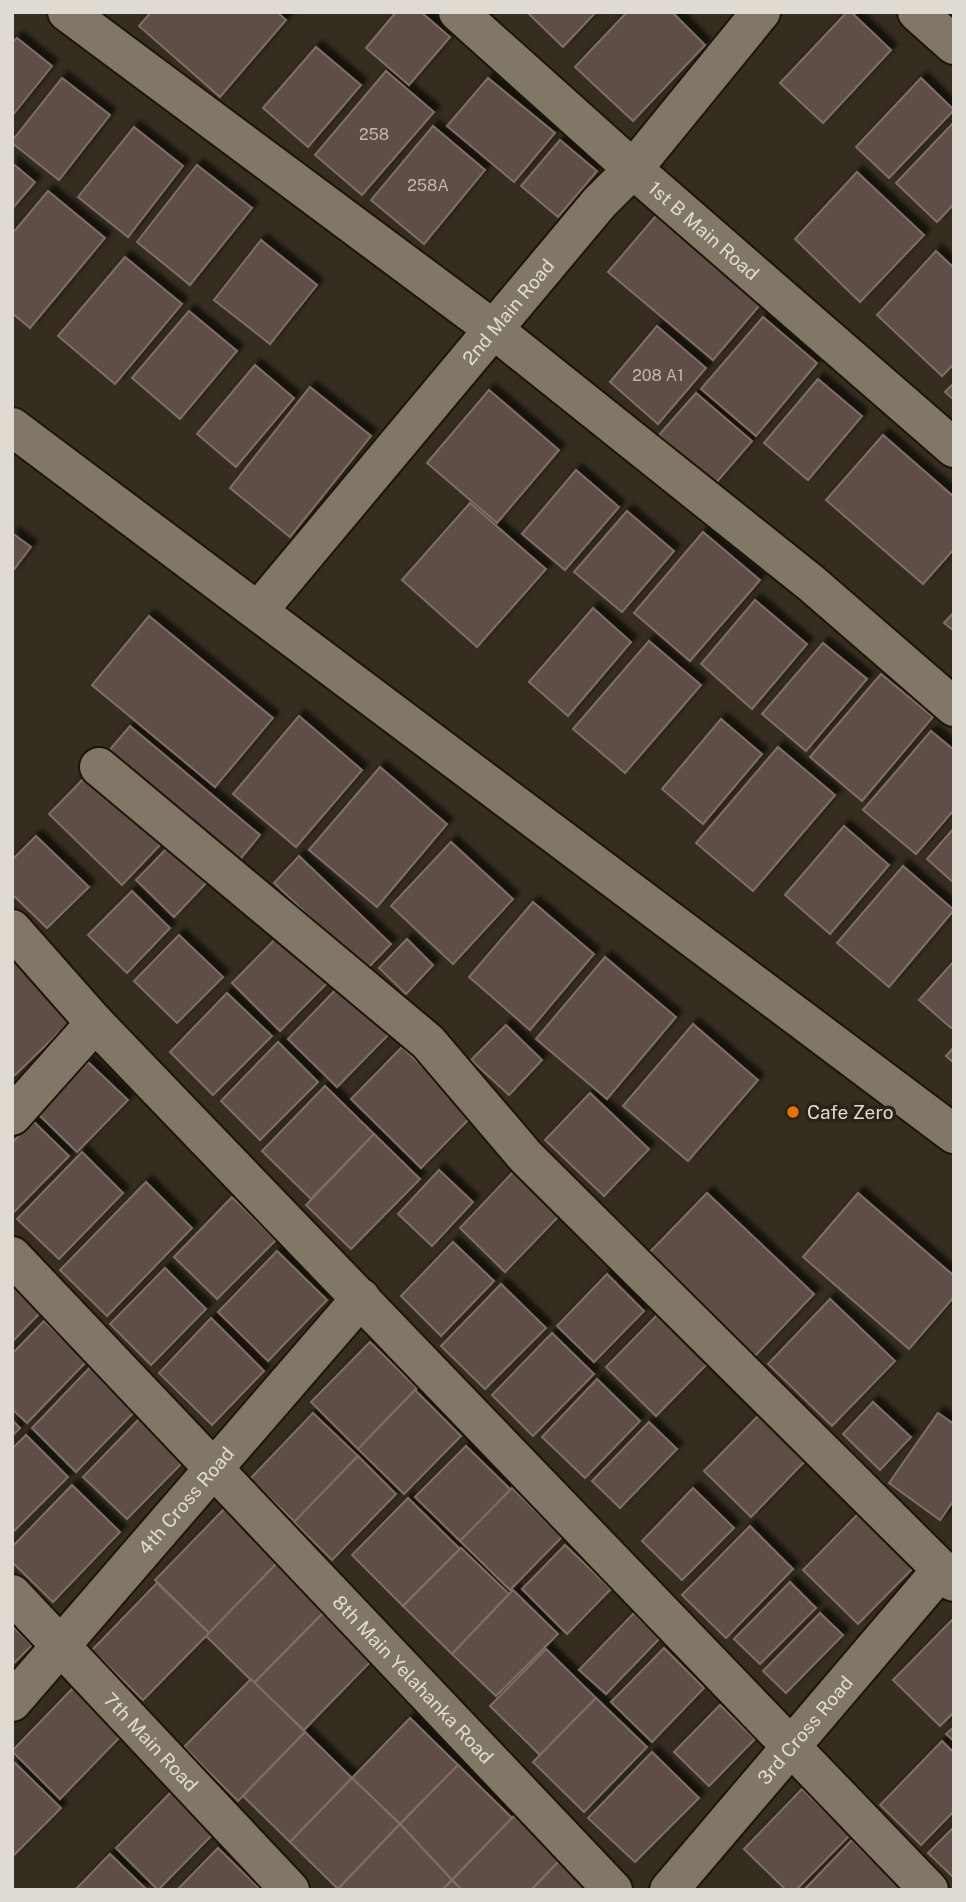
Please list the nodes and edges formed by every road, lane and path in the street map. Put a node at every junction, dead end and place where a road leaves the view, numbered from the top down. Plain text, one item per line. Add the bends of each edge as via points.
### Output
1 (67, 12) edge
2 (458, 12) edge
3 (761, 12) edge
4 (917, 12) edge
5 (954, 45) edge
6 (633, 169) junction
7 (492, 329) junction
8 (12, 427) edge
9 (954, 447) edge
10 (258, 611) junction
11 (954, 708) edge
12 (99, 767) dead end
13 (12, 929) edge
14 (95, 1023) junction
15 (12, 1116) edge
16 (954, 1134) edge
17 (12, 1256) edge
18 (361, 1298) junction
19 (214, 1468) junction
20 (948, 1575) edge
21 (12, 1594) edge
22 (61, 1646) junction
23 (12, 1702) edge
24 (791, 1746) junction
25 (290, 1890) edge
26 (613, 1890) edge
27 (669, 1890) edge
28 (929, 1890) edge

1 - 7 street
2 - 6 street, 1st B Main Road
3 - 6 street, 2nd Main Road
4 - 5 street
6 - 7 street, 2nd Main Road
6 - 9 street, 1st B Main Road
7 - 10 street, 2nd Main Road
7 - 11 street via 811,583
8 - 10 street
10 - 16 street
12 - 20 street via 428,1042 526,1157
13 - 14 street
14 - 15 street
14 - 18 street
17 - 19 street, 8th Main Yelahanka Road
18 - 19 street, 4th Cross Road
18 - 24 street
19 - 22 street, 4th Cross Road
19 - 26 street, 8th Main Yelahanka Road
20 - 24 street, 3rd Cross Road
21 - 22 street, 7th Main Road
22 - 23 street, 4th Cross Road
22 - 25 street, 7th Main Road
24 - 27 street, 3rd Cross Road
24 - 28 street

